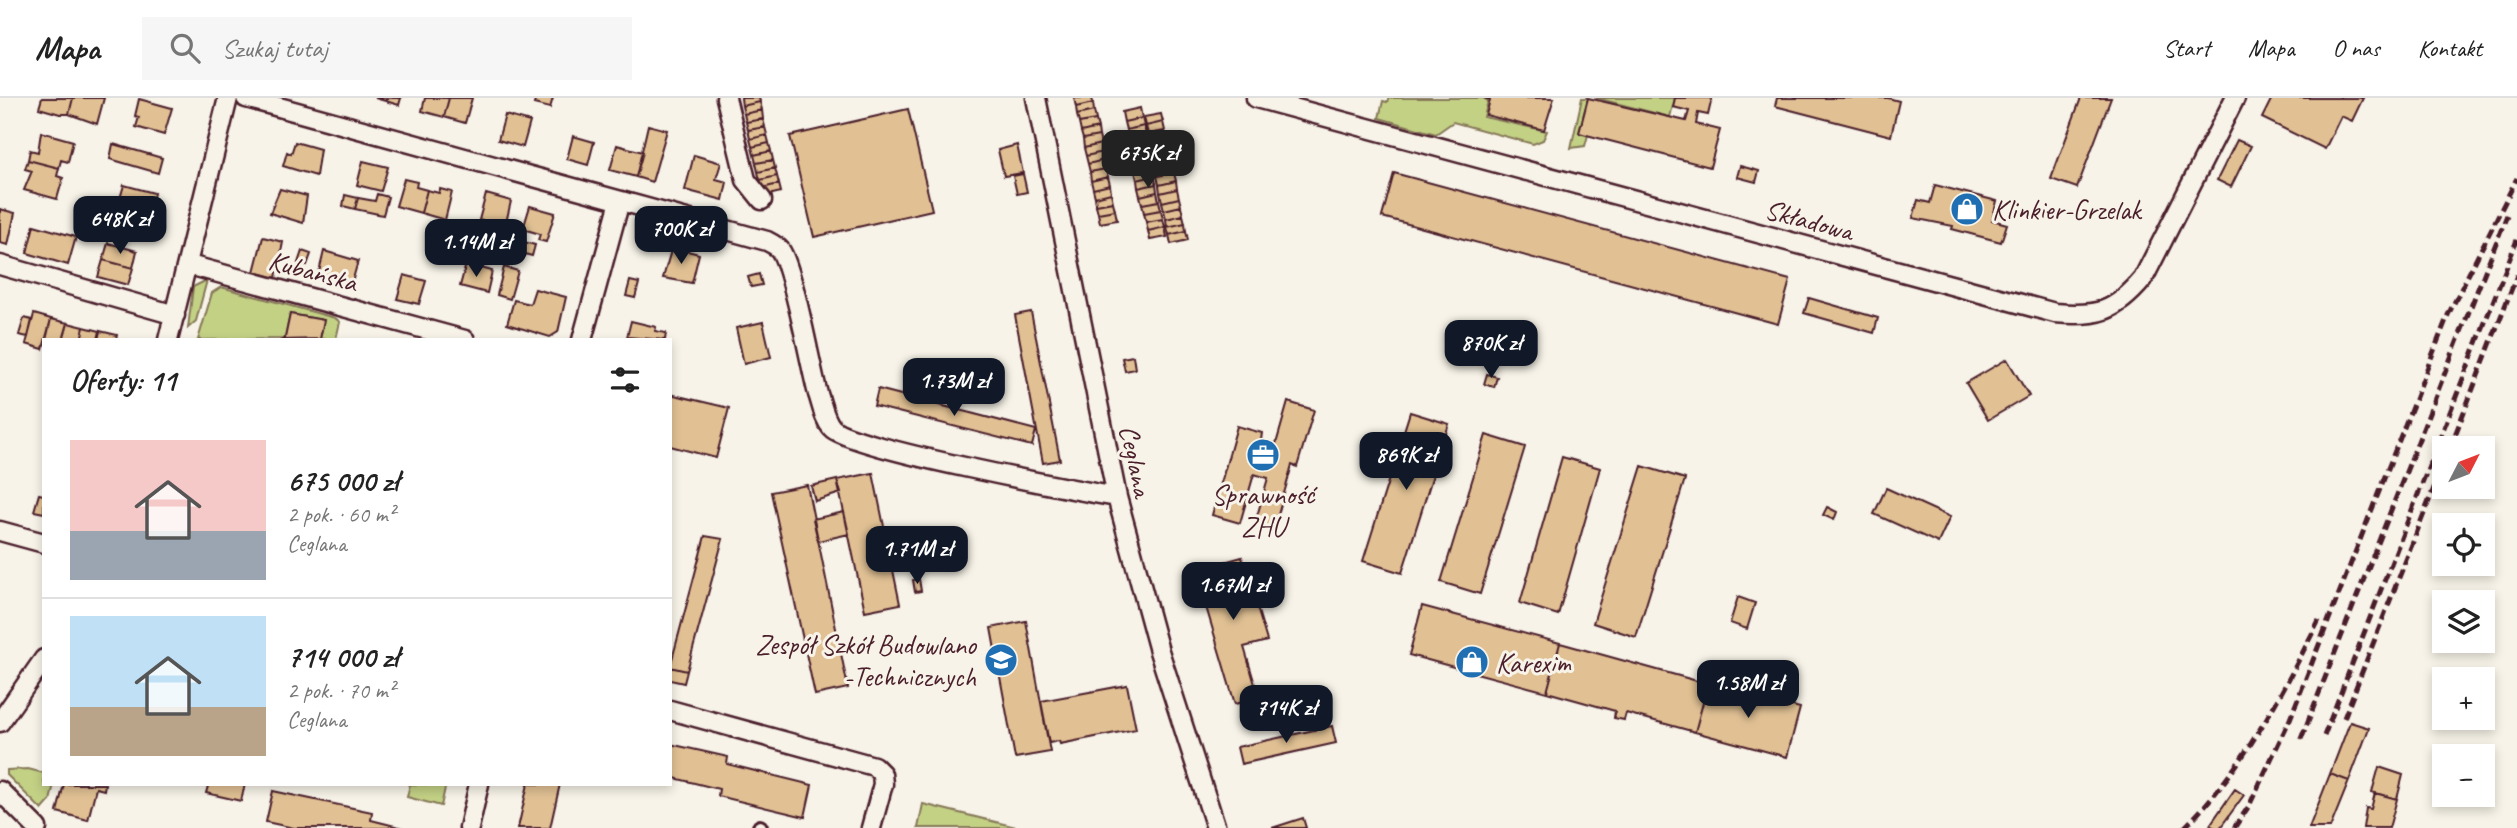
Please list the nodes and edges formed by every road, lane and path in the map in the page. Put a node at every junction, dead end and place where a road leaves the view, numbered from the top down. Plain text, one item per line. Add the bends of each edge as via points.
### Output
1 (228, 98) edge
2 (246, 98) edge
3 (726, 98) edge
4 (1036, 98) edge
5 (1256, 98) edge
6 (2235, 98) edge
7 (620, 201) junction
8 (762, 201) dead end
9 (0, 265) edge
10 (188, 265) junction
11 (175, 314) junction
12 (169, 338) edge
13 (458, 338) edge
14 (583, 338) edge
15 (1117, 497) junction
16 (0, 531) edge
17 (42, 542) edge
18 (42, 662) edge
19 (672, 711) edge
20 (0, 722) edge
21 (479, 786) edge
22 (0, 791) edge
23 (37, 828) edge
24 (469, 828) edge
25 (871, 828) edge
26 (1216, 828) edge

1 - 10 street
2 - 7 street
3 - 8 street via 746,180
4 - 15 street, Ceglana
5 - 6 street, Składowa via 2055,313 2083,316 2125,300 2143,279
7 - 14 street
7 - 15 street via 767,241 779,249 788,266 825,415 839,434
9 - 11 street
10 - 11 street
10 - 13 street, Kubańska
11 - 12 street
15 - 26 street, Ceglana via 1158,651
16 - 17 street
18 - 20 street
19 - 25 street via 874,766 882,774
21 - 24 street
22 - 23 street

